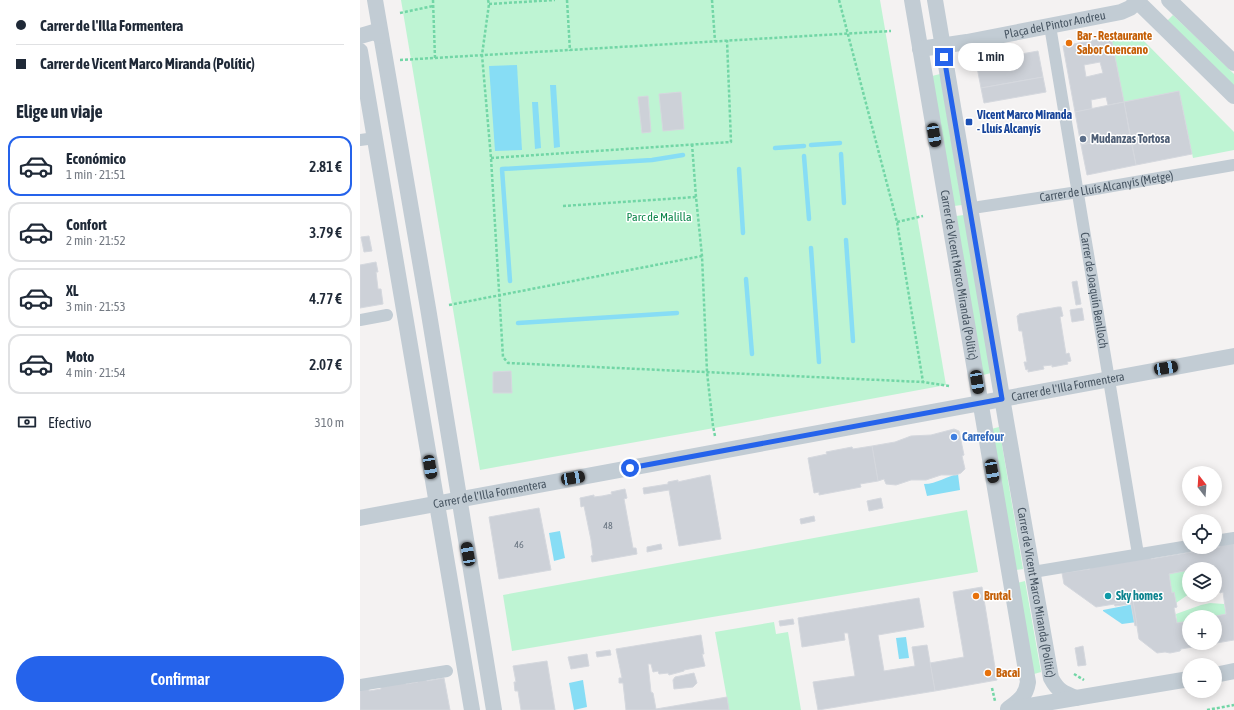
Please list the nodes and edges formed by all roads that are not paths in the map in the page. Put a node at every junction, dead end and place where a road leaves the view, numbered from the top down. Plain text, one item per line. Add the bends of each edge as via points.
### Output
1 (375, 0) edge
2 (912, 0) edge
3 (935, 0) edge
4 (1138, 0) edge
5 (1169, 0) edge
6 (1050, 26) junction
7 (360, 36) edge
8 (382, 39) junction
9 (943, 46) junction
10 (920, 49) junction
11 (360, 51) edge
12 (1234, 63) edge
13 (1234, 96) edge
14 (367, 139) edge
15 (1234, 165) edge
16 (1078, 192) junction
17 (978, 207) dead end
18 (387, 316) dead end
19 (360, 320) edge
20 (1234, 356) edge
21 (1109, 378) junction
22 (1002, 399) junction
23 (980, 403) junction
24 (459, 500) junction
25 (436, 504) junction
26 (360, 518) edge
27 (1234, 538) edge
28 (1222, 540) edge
29 (1182, 547) edge
30 (1138, 554) junction
31 (1033, 572) junction
32 (447, 671) dead end
33 (1234, 671) edge
34 (1222, 674) edge
35 (1182, 680) edge
36 (360, 685) edge
37 (1076, 698) junction
38 (1003, 708) edge
39 (472, 710) edge
40 (494, 710) edge

1 - 8 street
2 - 10 street, Carrer de Vicent Marco Miranda (Polític)
3 - 9 street, Carrer de Vicent Marco Miranda (Polític)
4 - 6 street, Plaça del Pintor Andreu via 1121,12
4 - 13 street
5 - 12 street
6 - 9 street, Plaça del Pintor Andreu
6 - 16 street, Carrer de Joaquín Benlloch
7 - 8 street via 374,32
8 - 11 street via 376,50
8 - 24 street
9 - 10 street, Plaça del Pintor Andreu
9 - 22 street, Carrer de Vicent Marco Miranda (Polític)
10 - 23 street, Carrer de Vicent Marco Miranda (Polític)
11 - 14 street
14 - 25 street
15 - 16 street, Carrer de Lluís Alcanyís (Metge)
16 - 17 street, Carrer de Lluís Alcanyís (Metge)
16 - 21 street, Carrer de Joaquín Benlloch
18 - 19 street
20 - 21 street, Carrer de l'Illa Formentera
21 - 22 street, Carrer de l'Illa Formentera
21 - 30 street, Carrer de Joaquín Benlloch
22 - 23 street, Carrer de l'Illa Formentera
22 - 31 street, Carrer de Vicent Marco Miranda (Polític)
23 - 24 street, Carrer de l'Illa Formentera
23 - 38 street, Carrer de Vicent Marco Miranda (Polític) via 1028,682 1020,701
24 - 25 street, Carrer de l'Illa Formentera
24 - 40 street
25 - 26 street, Carrer de l'Illa Formentera
25 - 39 street
27 - 28 street
29 - 30 street
30 - 31 street
31 - 37 street, Carrer de Vicent Marco Miranda (Polític) via 1051,678 1064,694
32 - 36 street
33 - 34 street
35 - 37 street
37 - 38 street

